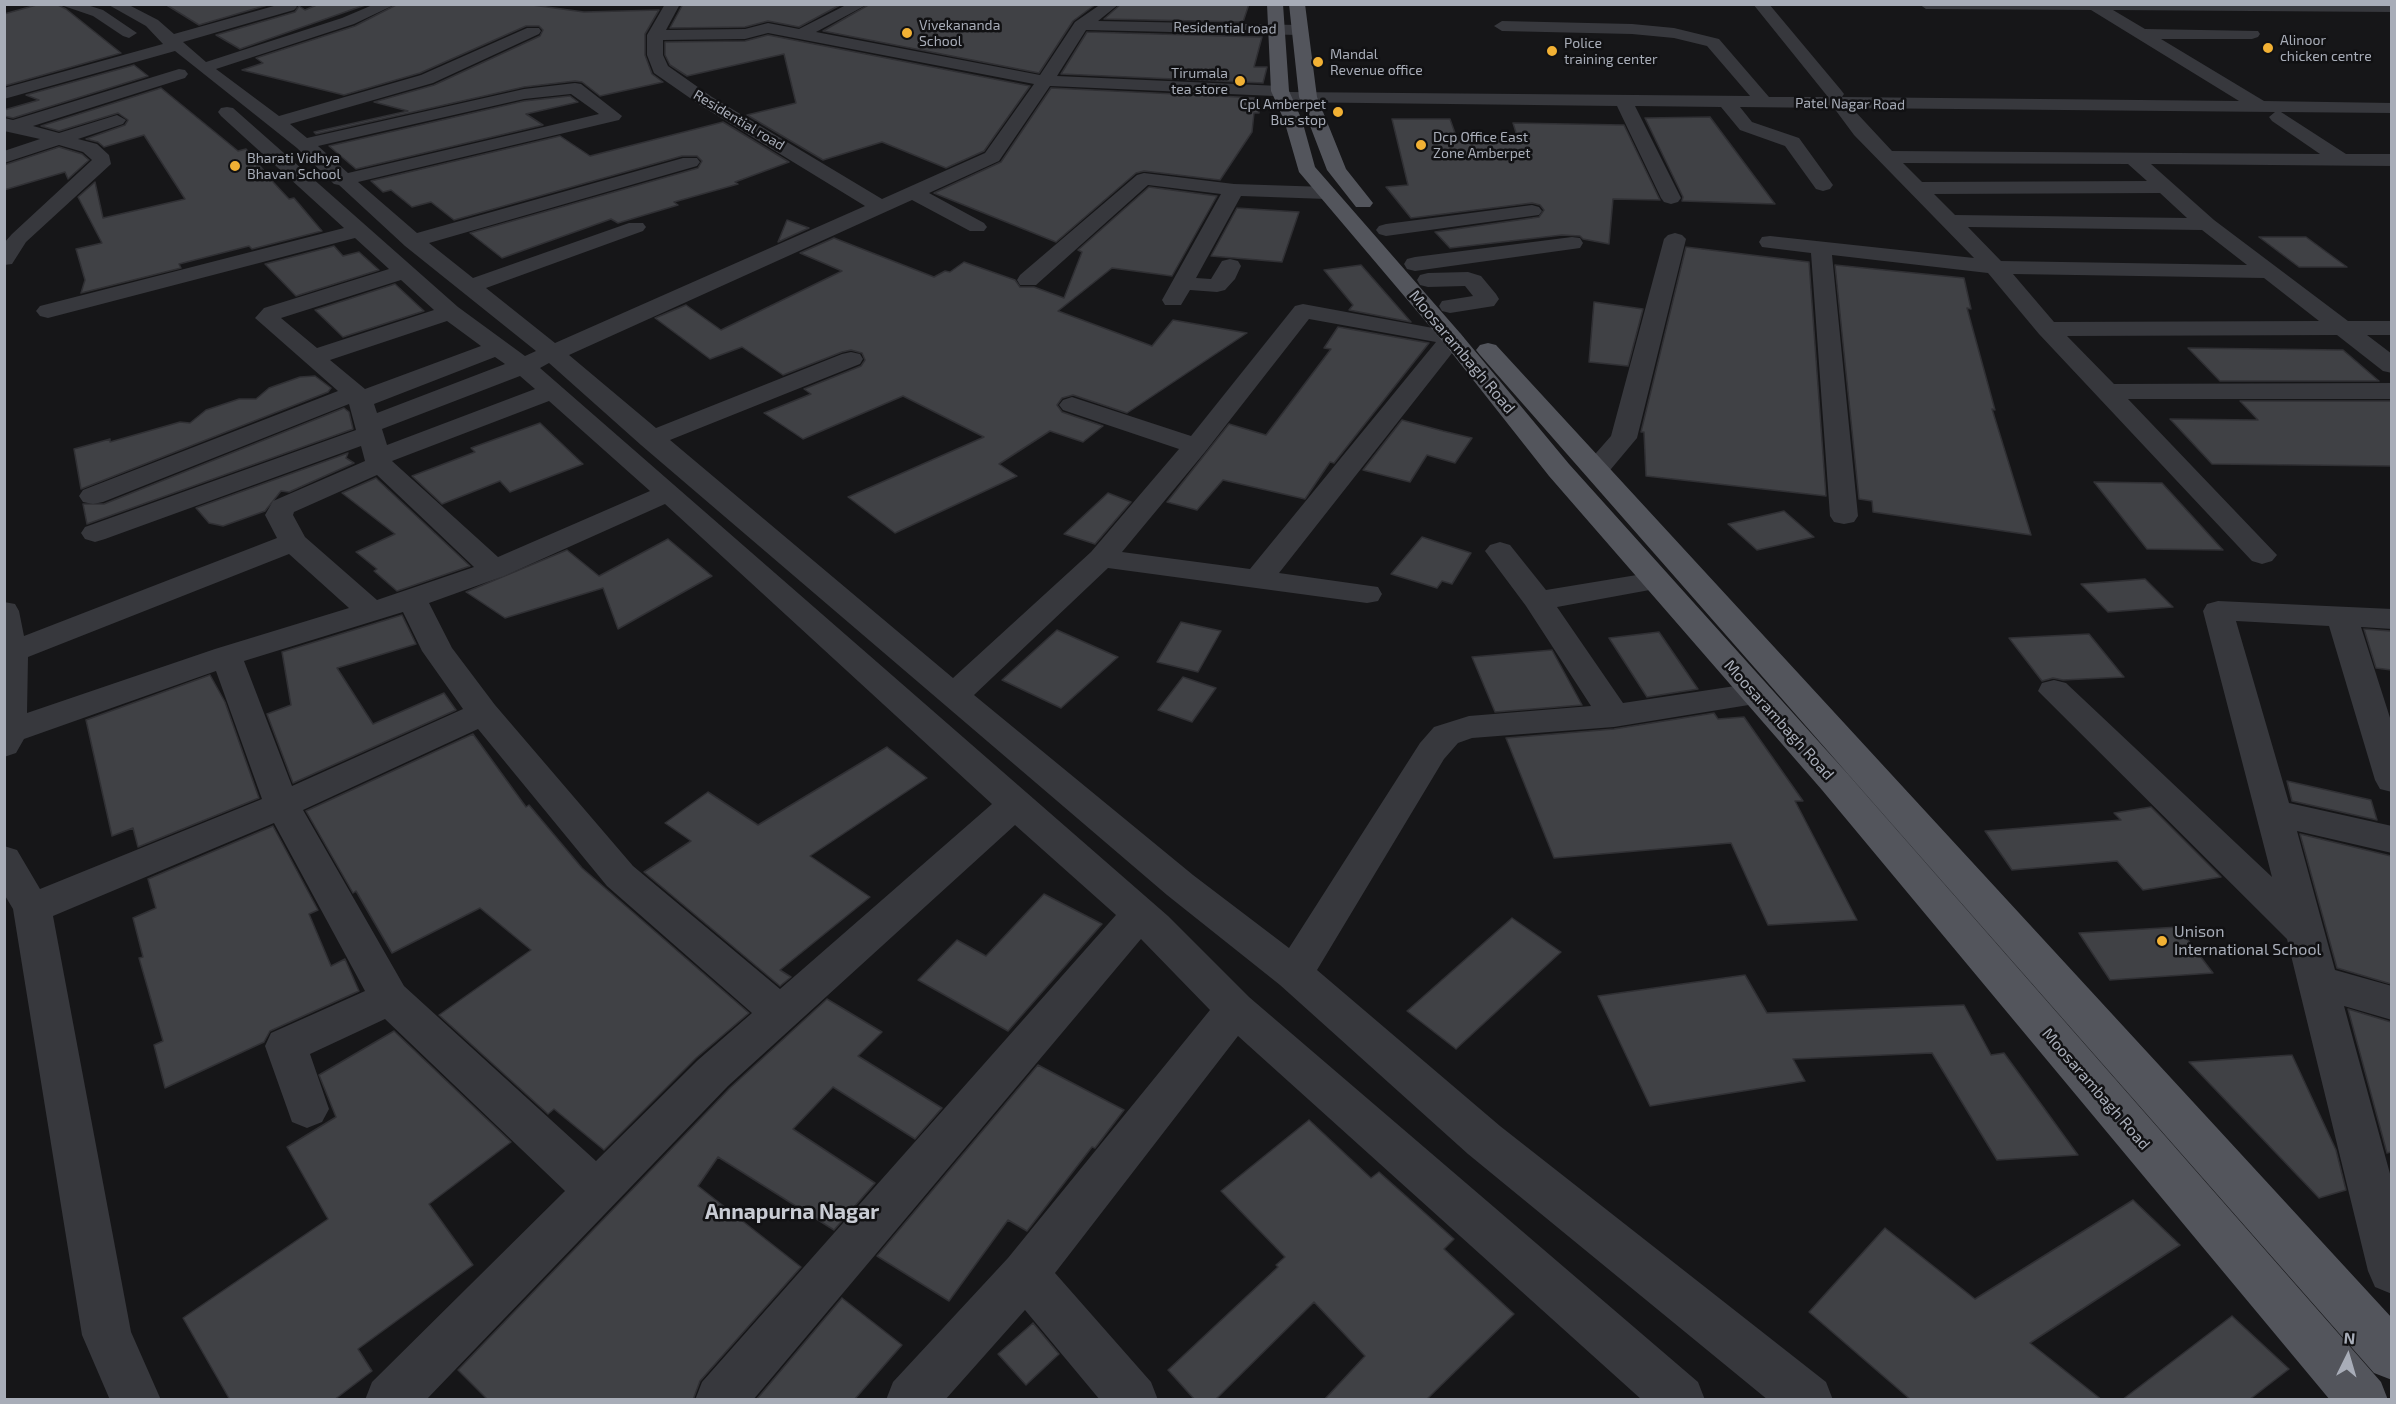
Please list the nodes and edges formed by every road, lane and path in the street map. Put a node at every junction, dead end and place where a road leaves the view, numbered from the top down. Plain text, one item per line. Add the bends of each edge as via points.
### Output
1 (65, 4) edge
2 (389, 4) edge
3 (673, 4) edge
4 (861, 4) edge
5 (1112, 4) edge
6 (1760, 4) edge
7 (1926, 4) edge
8 (2095, 5) edge
9 (284, 6) edge
10 (114, 7) edge
11 (2391, 7) edge
12 (1286, 17) edge
13 (1081, 25) junction
14 (1502, 26) dead end
15 (533, 31) dead end
16 (801, 34) junction
17 (2142, 34) junction
18 (2252, 34) dead end
19 (655, 35) junction
20 (170, 52) junction
21 (1046, 81) junction
22 (4, 94) edge
23 (1290, 95) junction
24 (1838, 99) junction
25 (1623, 101) junction
26 (1727, 102) junction
27 (1765, 103) junction
28 (2262, 107) junction
29 (2391, 108) edge
30 (2278, 117) dead end
31 (117, 120) dead end
32 (275, 123) junction
33 (7, 126) edge
34 (58, 140) junction
35 (304, 144) junction
36 (4, 157) edge
37 (1886, 157) junction
38 (2132, 158) junction
39 (2342, 160) junction
40 (2391, 160) edge
41 (690, 162) dead end
42 (1165, 165) dead end
43 (341, 180) junction
44 (1823, 185) dead end
45 (1321, 186) junction
46 (2168, 187) junction
47 (1917, 188) junction
48 (1234, 189) junction
49 (914, 192) junction
50 (1671, 198) dead end
51 (879, 206) junction
52 (1532, 211) dead end
53 (1948, 220) junction
54 (2207, 224) junction
55 (636, 227) dead end
56 (977, 227) dead end
57 (1386, 230) junction
58 (358, 231) junction
59 (1675, 238) dead end
60 (1770, 242) dead end
61 (1572, 243) dead end
62 (1821, 249) junction
63 (8, 250) edge
64 (410, 256) junction
65 (1230, 266) dead end
66 (1995, 267) junction
67 (1422, 272) junction
68 (2271, 272) junction
69 (1028, 280) dead end
70 (459, 299) junction
71 (48, 311) dead end
72 (2340, 328) junction
73 (2391, 328) edge
74 (2047, 329) junction
75 (1452, 338) junction
76 (523, 356) junction
77 (314, 357) junction
78 (851, 359) dead end
79 (2391, 366) edge
80 (552, 391) junction
81 (2391, 391) edge
82 (2108, 392) junction
83 (1072, 405) dead end
84 (368, 429) junction
85 (650, 439) junction
86 (1196, 446) junction
87 (1596, 469) junction
88 (668, 493) junction
89 (93, 496) dead end
90 (1844, 516) dead end
91 (95, 533) dead end
92 (293, 542) junction
93 (1500, 551) dead end
94 (2262, 555) dead end
95 (1101, 558) junction
96 (494, 570) junction
97 (1259, 578) junction
98 (1655, 581) junction
99 (1367, 594) dead end
100 (412, 599) junction
101 (1538, 601) junction
102 (370, 610) junction
103 (4, 611) edge
104 (2342, 617) junction
105 (2391, 620) edge
106 (12, 652) junction
107 (226, 656) junction
108 (2054, 691) dead end
109 (1755, 694) junction
110 (954, 696) junction
111 (483, 713) junction
112 (1614, 716) junction
113 (7, 738) edge
114 (2391, 780) edge
115 (1015, 804) junction
116 (282, 805) junction
117 (2274, 812) junction
118 (2391, 840) edge
119 (4, 860) edge
120 (32, 908) junction
121 (1139, 915) junction
122 (2307, 934) junction
123 (1293, 974) junction
124 (2318, 982) junction
125 (390, 998) junction
126 (2391, 1002) edge
127 (1235, 1009) junction
128 (781, 1014) junction
129 (307, 1109) dead end
130 (595, 1190) junction
131 (2391, 1271) edge
132 (1025, 1274) junction
133 (2391, 1355) edge
134 (136, 1400) edge
135 (390, 1400) edge
136 (720, 1400) edge
137 (911, 1400) edge
138 (1132, 1400) edge
139 (1680, 1400) edge
140 (1808, 1400) edge
141 (2363, 1400) edge

1 - 10 street
2 - 20 street via 348,21
3 - 19 street
4 - 16 street
5 - 13 street
6 - 24 street
7 - 8 street
8 - 11 street
8 - 17 street
9 - 20 street
10 - 20 street
12 - 13 street, Residential road
12 - 23 main road, Moosarambagh Road
13 - 21 street
14 - 27 street via 1632,29 1713,42
15 - 32 street via 427,79
16 - 19 street, Patel Nagar Road via 768,28 745,34
16 - 21 street, Patel Nagar Road
17 - 18 street
17 - 28 street
19 - 51 street, Residential road via 660,69
20 - 22 street
20 - 32 street
20 - 33 street
20 - 58 street
21 - 23 street, Patel Nagar Road
21 - 49 street via 992,157
23 - 25 street, Patel Nagar Road
23 - 45 main road, Moosarambagh Road via 1306,168
23 - 57 main road, Moosarambagh Road via 1337,170
24 - 27 street, Patel Nagar Road
24 - 28 street, Patel Nagar Road
24 - 37 street
25 - 26 street, Patel Nagar Road
25 - 50 street
26 - 27 street, Patel Nagar Road
26 - 44 street via 1746,126 1792,142
28 - 29 street, Patel Nagar Road
30 - 39 street
31 - 34 street
32 - 35 street
33 - 34 street
34 - 36 street
34 - 63 street via 90,148 102,159 101,164
35 - 43 street
35 - 43 street via 524,94 575,88 613,116
37 - 38 street
37 - 47 street
38 - 39 street
38 - 46 street
39 - 40 street
41 - 64 street
42 - 45 street
43 - 64 street
45 - 48 street
45 - 75 main road, Moosarambagh Road
46 - 47 street
46 - 54 street
47 - 53 street
48 - 65 street via 1178,291 1217,285
48 - 69 street via 1144,179
49 - 51 street
49 - 56 street
51 - 76 street
52 - 57 street
53 - 54 street
53 - 66 street
54 - 68 street
55 - 70 street
57 - 67 main road, Moosarambagh Road
58 - 64 street
58 - 71 street
59 - 87 street via 1624,438
60 - 62 street
61 - 67 street
62 - 66 street
62 - 90 street
64 - 70 street
64 - 77 street via 267,316
66 - 68 street
66 - 74 street
67 - 87 main road, Moosarambagh Road
68 - 72 street
70 - 76 street
70 - 76 street
70 - 77 street
72 - 73 street
72 - 74 street
72 - 79 street
74 - 82 street
75 - 86 street via 1303,311
75 - 97 street
75 - 98 main road, Moosarambagh Road
76 - 80 street
76 - 84 street
76 - 85 street
77 - 84 street
78 - 85 street
80 - 84 street
80 - 88 street
81 - 82 street
82 - 94 street
83 - 86 street
84 - 89 street
84 - 91 street
84 - 92 street via 283,507 279,515
84 - 96 street
85 - 110 street
86 - 95 street
87 - 133 main road, Moosarambagh Road
88 - 96 street
88 - 115 street
92 - 102 street
92 - 106 street
93 - 101 street
95 - 97 street
95 - 110 street
96 - 100 street
97 - 99 street
98 - 101 street
98 - 109 main road, Moosarambagh Road
100 - 102 street
100 - 111 street via 438,651
101 - 112 street
102 - 107 street
103 - 106 street
104 - 105 street
104 - 114 street
104 - 117 street via 2218,611
106 - 113 street
107 - 113 street
107 - 116 street
108 - 122 street
109 - 112 street
109 - 141 main road, Moosarambagh Road via 1842,790
110 - 123 street
111 - 116 street
111 - 128 street via 620,876
112 - 123 street via 1469,727 1446,735 1432,751
115 - 121 street
115 - 128 street
116 - 120 street
116 - 125 street
117 - 118 street
117 - 122 street
119 - 120 street
120 - 134 street via 107,1335
121 - 127 street
121 - 136 street
122 - 124 street
123 - 140 street via 1484,1140
124 - 126 street
124 - 131 street
125 - 129 street via 286,1046
125 - 130 street
127 - 132 street
127 - 139 street
128 - 130 street via 713,1073
130 - 135 street
132 - 137 street
132 - 138 street

